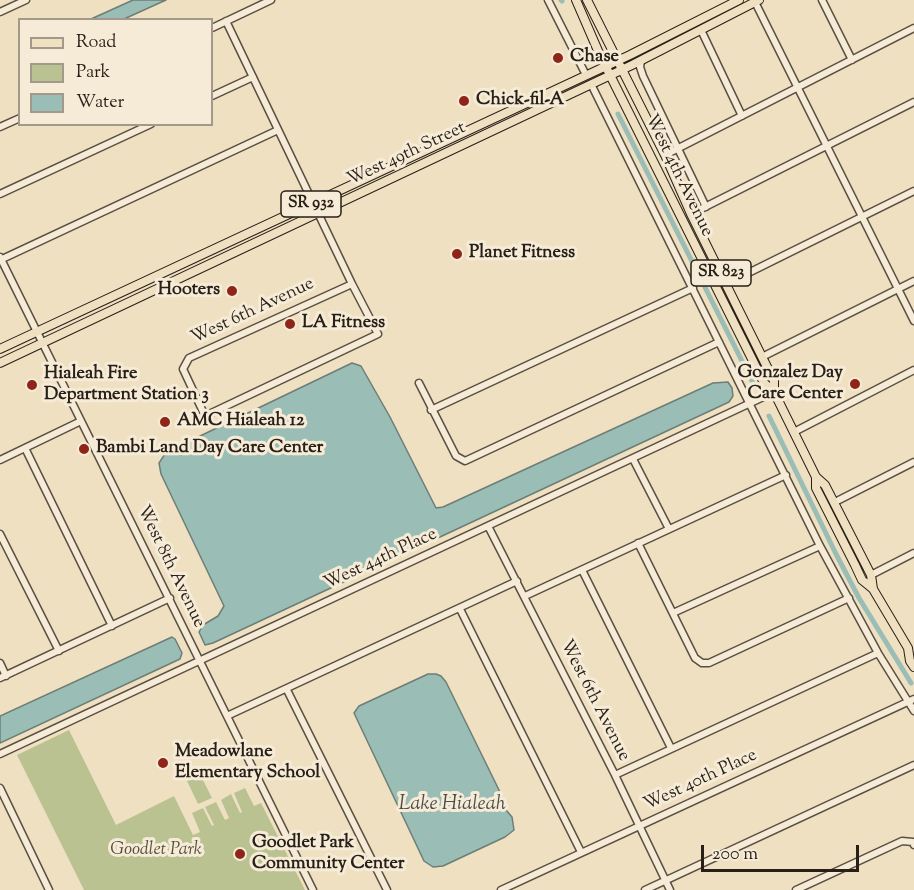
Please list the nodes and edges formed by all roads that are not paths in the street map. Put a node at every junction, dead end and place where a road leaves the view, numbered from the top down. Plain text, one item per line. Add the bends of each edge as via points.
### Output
1 (26, 0) edge
2 (272, 0) edge
3 (548, 0) edge
4 (576, 0) edge
5 (587, 0) edge
6 (739, 0) edge
7 (822, 0) edge
8 (756, 1) edge
9 (0, 12) edge
10 (226, 21) junction
11 (213, 28) edge
12 (914, 28) edge
13 (700, 30) junction
14 (852, 60) junction
15 (618, 61) junction
16 (641, 61) junction
17 (606, 66) junction
18 (622, 70) junction
19 (586, 75) junction
20 (611, 75) junction
21 (254, 77) junction
22 (591, 84) junction
23 (797, 88) junction
24 (213, 96) edge
25 (914, 102) edge
26 (742, 116) junction
27 (18, 119) edge
28 (147, 126) edge
29 (0, 128) edge
30 (278, 130) junction
31 (827, 147) junction
32 (678, 148) junction
33 (665, 155) junction
34 (914, 190) edge
35 (0, 194) edge
36 (313, 203) junction
37 (676, 207) junction
38 (705, 207) junction
39 (318, 214) junction
40 (691, 214) junction
41 (862, 217) junction
42 (212, 250) junction
43 (0, 259) edge
44 (181, 264) junction
45 (186, 276) junction
46 (711, 278) junction
47 (914, 281) edge
48 (352, 284) junction
49 (726, 284) junction
50 (693, 288) junction
51 (898, 289) junction
52 (155, 290) junction
53 (914, 321) edge
54 (37, 332) junction
55 (719, 342) junction
56 (42, 344) junction
57 (0, 349) edge
58 (762, 357) junction
59 (0, 363) edge
60 (914, 370) edge
61 (419, 383) dead end
62 (774, 392) junction
63 (750, 404) junction
64 (431, 410) junction
65 (81, 421) junction
66 (794, 432) junction
67 (25, 448) junction
68 (633, 459) junction
69 (0, 460) edge
70 (914, 462) edge
71 (786, 476) junction
72 (816, 477) junction
73 (835, 502) junction
74 (488, 526) junction
75 (669, 529) junction
76 (0, 534) edge
77 (638, 543) junction
78 (820, 546) junction
79 (914, 553) edge
80 (582, 570) junction
81 (871, 575) junction
82 (518, 581) junction
83 (873, 589) junction
84 (525, 597) junction
85 (170, 598) junction
86 (849, 598) junction
87 (460, 609) junction
88 (673, 613) junction
89 (112, 626) junction
90 (912, 648) edge
91 (59, 651) junction
92 (879, 652) junction
93 (200, 661) junction
94 (0, 663) edge
95 (914, 667) edge
96 (3, 677) edge
97 (287, 690) junction
98 (911, 700) edge
99 (914, 711) edge
100 (227, 716) junction
101 (671, 748) junction
102 (0, 754) edge
103 (914, 765) edge
104 (615, 776) junction
105 (1, 793) edge
106 (638, 826) junction
107 (914, 845) edge
108 (581, 852) junction
109 (666, 880) junction
110 (49, 890) edge
111 (313, 890) edge
112 (387, 890) edge
113 (501, 890) edge
114 (645, 890) edge
115 (670, 890) edge
116 (795, 890) edge

1 - 9 street
2 - 10 street
3 - 19 street
4 - 17 main road, SR 823
5 - 15 main road, SR 823
6 - 15 main road, West 49th Street / SR 932
7 - 14 street
8 - 13 main road, West 49th Street / SR 932
8 - 23 street
10 - 11 street
10 - 21 street, West 6th Avenue
12 - 14 street
13 - 16 main road, West 49th Street / SR 932
13 - 26 street
14 - 23 street
15 - 17 main road, West 49th Street / SR 932
15 - 18 main road, West 4th Avenue / SR 823
16 - 18 main road, West 49th Street / SR 932
16 - 32 street via 642,76
17 - 19 main road, West 49th Street / SR 932
17 - 20 main road, West 4th Avenue / SR 823
18 - 20 main road, West 49th Street / SR 932
18 - 33 main road, West 4th Avenue / SR 823
19 - 36 main road, West 49th Street / SR 932
20 - 22 main road, West 49th Street / SR 932
20 - 37 main road, West 4th Avenue / SR 823
21 - 24 street
21 - 30 street, West 6th Avenue
22 - 39 main road, West 49th Street / SR 932
22 - 50 street
23 - 26 street
23 - 31 street
25 - 31 street
26 - 32 street
27 - 29 street
28 - 35 street
30 - 36 street, West 6th Avenue
30 - 43 street
31 - 38 street
31 - 41 street
32 - 33 street
32 - 38 street
33 - 40 main road, West 4th Avenue / SR 823
34 - 41 street
36 - 39 street, West 6th Avenue
36 - 42 main road, West 49th Street / SR 932
37 - 40 main road
37 - 46 main road, West 4th Avenue / SR 823
38 - 40 street
39 - 45 main road, West 49th Street / SR 932
39 - 48 street, West 6th Avenue
40 - 49 main road, West 4th Avenue / SR 823
41 - 49 street
41 - 51 street
42 - 44 main road, West 49th Street / SR 932
42 - 45 main road via 188,265
43 - 54 street, West 8th Avenue
44 - 52 main road via 175,276
44 - 54 main road, West 49th Street / SR 932
45 - 52 main road, West 49th Street / SR 932
46 - 49 main road
46 - 62 main road, West 4th Avenue / SR 823 via 764,383
47 - 51 street
48 - 48 street, West 6th Avenue via 378,334 205,416 183,369 189,358
49 - 58 main road, West 4th Avenue / SR 823
50 - 55 street
50 - 64 street
51 - 53 street
51 - 58 street
52 - 56 main road, West 49th Street / SR 932
54 - 56 street, West 8th Avenue
54 - 57 main road, West 49th Street / SR 932
55 - 63 street
55 - 64 street via 465,461 456,456
56 - 59 main road, West 49th Street / SR 932
56 - 65 street, West 8th Avenue
58 - 62 main road, West 4th Avenue / SR 823 via 774,381
60 - 66 street
61 - 64 street
62 - 63 street, West 44th Place
62 - 66 main road, West 4th Avenue / SR 823
63 - 68 street, West 44th Place
63 - 71 street
65 - 67 street
65 - 85 street, West 8th Avenue
66 - 72 main road, West 4th Avenue / SR 823
67 - 69 street
67 - 89 street
68 - 74 street, West 44th Place
68 - 75 street
70 - 73 street
71 - 75 street
71 - 78 street
72 - 73 main road, West 4th Avenue / SR 823
72 - 83 main road, West 4th Avenue / SR 823 via 816,489 862,580
73 - 81 main road, West 4th Avenue / SR 823
74 - 82 street, West 6th Avenue
74 - 93 street, West 44th Place
75 - 77 street
76 - 91 street
77 - 80 street
77 - 88 street
78 - 86 street
78 - 88 street
79 - 81 street
80 - 84 street
80 - 101 street
81 - 83 main road, West 4th Avenue / SR 823
82 - 84 street, West 6th Avenue
82 - 87 street
83 - 90 main road, West 4th Avenue / SR 823
84 - 104 street, West 6th Avenue
85 - 89 street
85 - 93 street, West 8th Avenue
86 - 88 street via 709,663 695,658
86 - 92 street
87 - 97 street
87 - 108 street
89 - 91 street
90 - 95 main road, West 4th Avenue / SR 823 via 910,661
91 - 96 street
92 - 98 street
92 - 101 street
93 - 100 street, West 8th Avenue
93 - 102 street, West 44th Place
94 - 96 street
97 - 100 street
97 - 112 street
98 - 99 street
98 - 106 street, West 40th Place
100 - 111 street, West 8th Avenue
101 - 104 street
103 - 109 street
104 - 106 street, West 6th Avenue
105 - 110 street
106 - 108 street, West 40th Place
106 - 109 street, West 6th Avenue
107 - 116 street via 902,841
108 - 113 street, West 40th Place
109 - 114 street
109 - 115 street, West 6th Avenue

